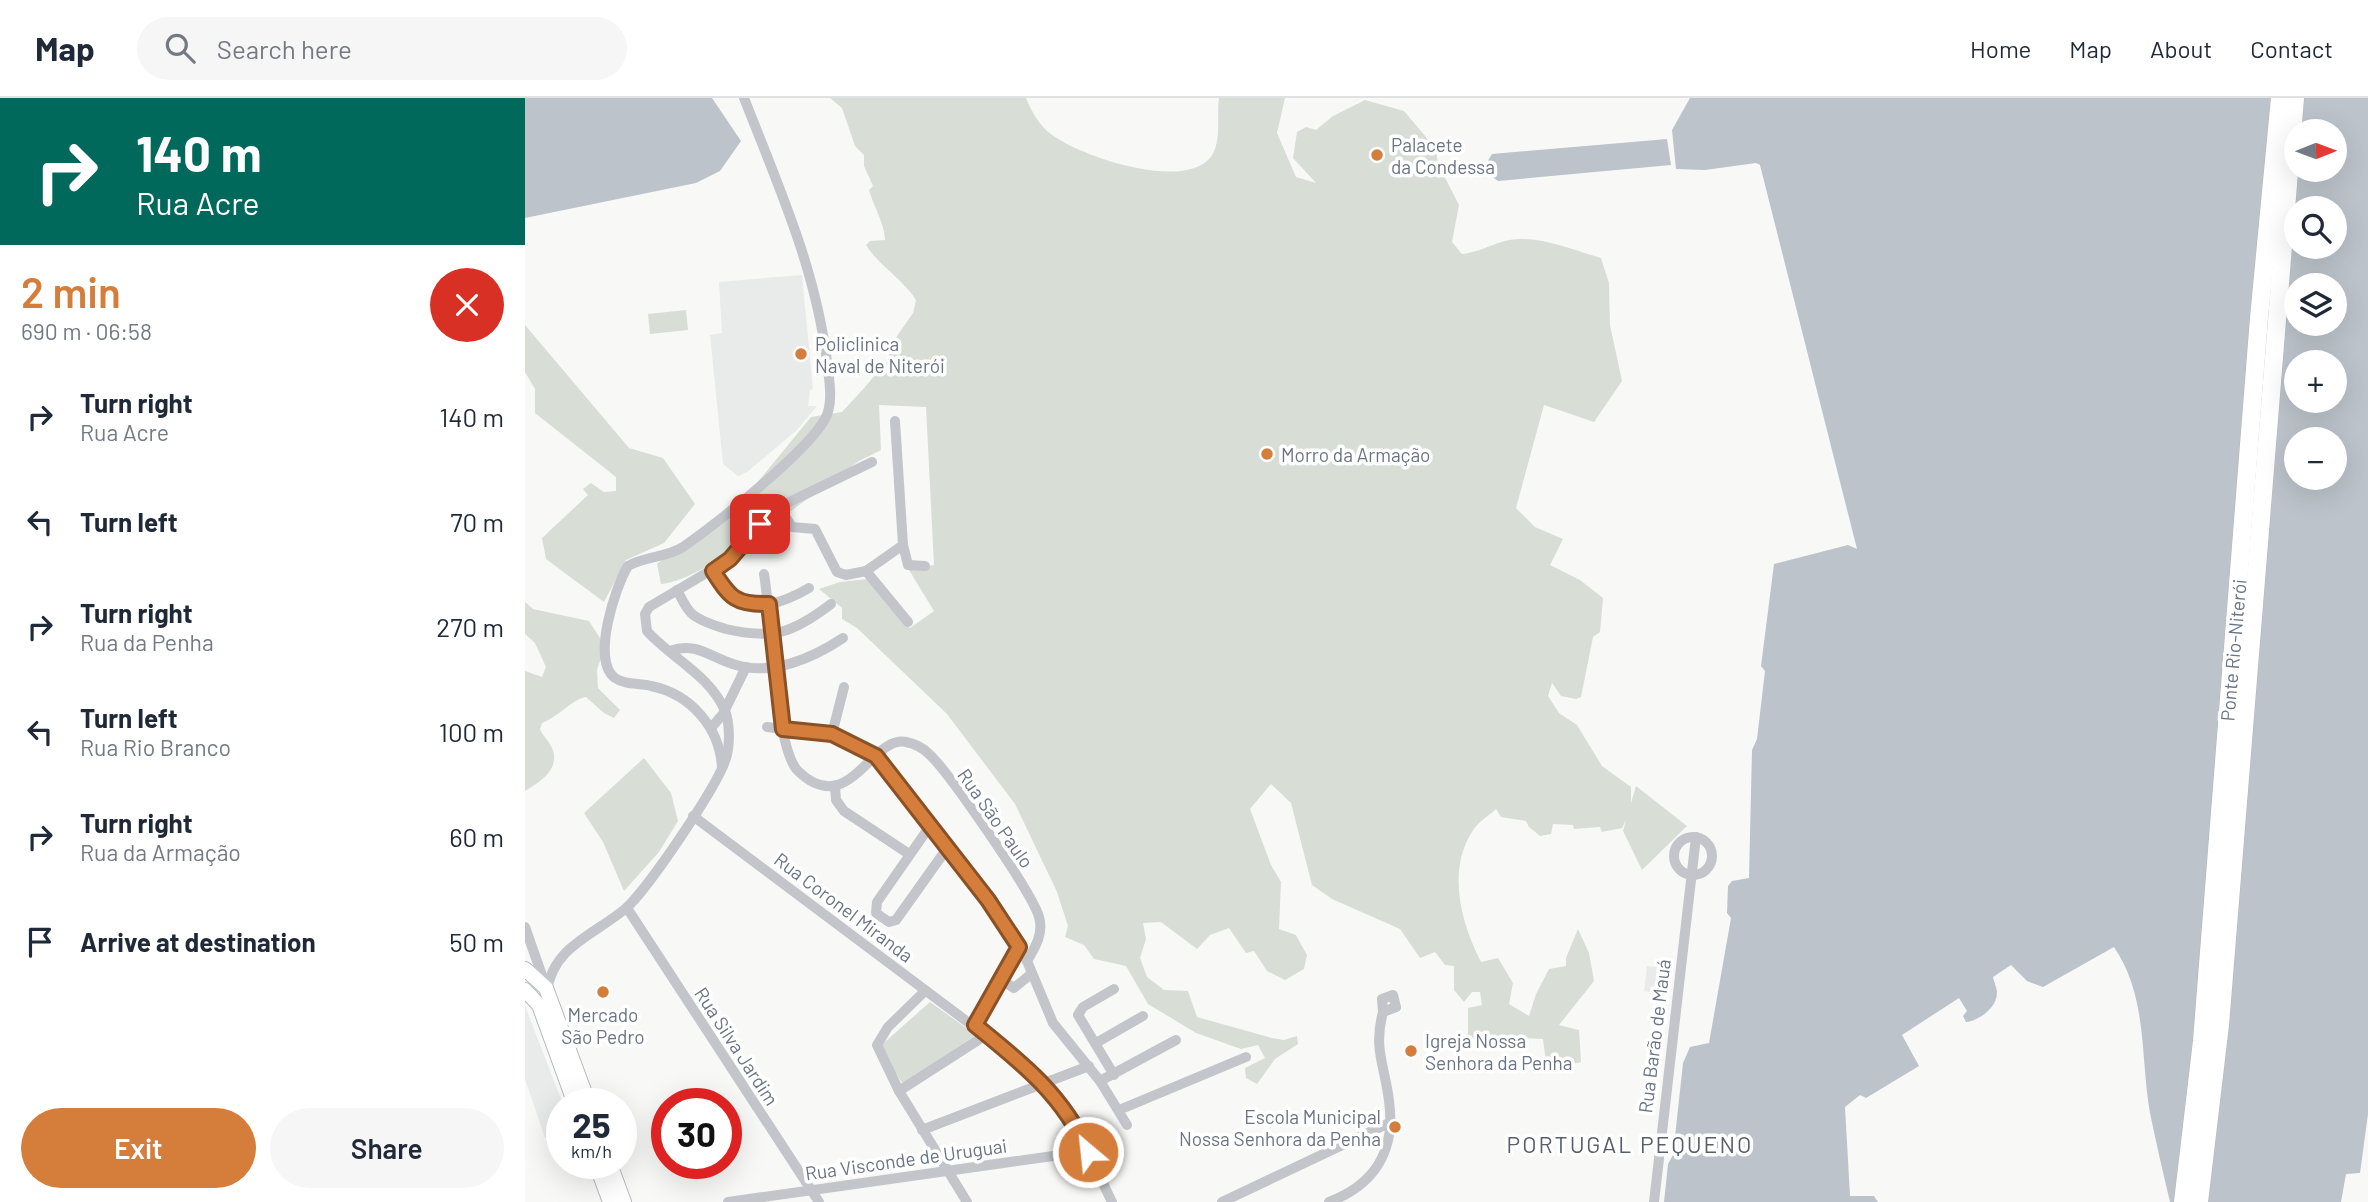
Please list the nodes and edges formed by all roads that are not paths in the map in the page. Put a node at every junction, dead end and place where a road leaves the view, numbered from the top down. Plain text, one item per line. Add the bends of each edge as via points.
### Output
1 (744, 98) edge
2 (2280, 98) edge
3 (2295, 98) edge
4 (895, 421) dead end
5 (872, 462) dead end
6 (779, 507) junction
7 (903, 545) junction
8 (925, 566) dead end
9 (713, 571) junction
10 (866, 571) junction
11 (764, 574) dead end
12 (809, 587) dead end
13 (677, 590) junction
14 (769, 604) junction
15 (831, 604) dead end
16 (908, 622) dead end
17 (771, 636) junction
18 (843, 638) dead end
19 (670, 650) junction
20 (776, 666) junction
21 (746, 667) junction
22 (844, 687) dead end
23 (725, 710) junction
24 (767, 727) dead end
25 (711, 728) junction
26 (783, 729) junction
27 (832, 734) junction
28 (876, 756) junction
29 (722, 768) junction
30 (835, 786) junction
31 (693, 816) junction
32 (930, 826) junction
33 (1696, 837) junction
34 (948, 847) junction
35 (909, 854) junction
36 (1692, 875) junction
37 (627, 908) junction
38 (525, 928) edge
39 (1019, 947) junction
40 (1027, 961) junction
41 (525, 969) edge
42 (1031, 974) junction
43 (1002, 980) junction
44 (1114, 989) dead end
45 (525, 990) edge
46 (547, 990) junction
47 (925, 991) junction
48 (1143, 1016) dead end
49 (1382, 1016) dead end
50 (975, 1025) junction
51 (986, 1034) junction
52 (1176, 1040) dead end
53 (1096, 1043) junction
54 (1246, 1057) dead end
55 (1089, 1066) junction
56 (1114, 1074) junction
57 (1100, 1081) junction
58 (1044, 1082) junction
59 (569, 1088) edge
60 (583, 1088) edge
61 (899, 1091) junction
62 (1119, 1110) junction
63 (1389, 1123) junction
64 (1127, 1125) dead end
65 (922, 1130) junction
66 (1088, 1152) junction
67 (949, 1172) junction
68 (602, 1179) edge
69 (616, 1179) edge
70 (811, 1190) junction
71 (610, 1202) edge
72 (624, 1202) edge
73 (728, 1202) edge
74 (819, 1202) edge
75 (967, 1202) edge
76 (1112, 1202) edge
77 (1222, 1202) edge
78 (1329, 1202) edge
79 (1654, 1202) edge
80 (2183, 1202) edge
81 (2199, 1202) edge

1 - 25 street via 801,242 817,298 830,384 828,412 800,450 693,539 671,554 628,566 610,611 605,653 607,669 616,679 680,695
2 - 80 highway, Ponte Rio-Niterói via 2202,1041
3 - 81 highway, Ponte Rio-Niterói via 2220,1025
4 - 7 street
5 - 6 street
6 - 9 street
6 - 10 street via 792,527 815,529 837,572
7 - 8 street via 908,565
7 - 10 street
9 - 13 street
9 - 14 street via 729,596 748,604
10 - 16 street
11 - 14 street
12 - 14 street
13 - 17 street via 692,614 701,619 719,627
13 - 19 street via 655,601 645,614 647,631
14 - 17 street
15 - 17 street via 811,619
17 - 20 street
18 - 20 street via 816,655
19 - 21 street via 689,646
19 - 23 street via 707,685
20 - 21 street
20 - 26 street
21 - 23 street
22 - 27 street
23 - 25 street
23 - 29 street via 728,744
24 - 26 street
25 - 29 street
26 - 27 street
26 - 30 street via 786,749 798,772
27 - 28 street
28 - 30 street via 855,776
28 - 32 street
28 - 40 street, Rua São Paulo via 899,741 931,755 1036,910 1040,930
29 - 31 street
30 - 35 street via 836,800 844,811
31 - 37 street
31 - 47 street, Rua Coronel Miranda
32 - 34 street
32 - 35 street
33 - 36 street, Rua Barão de Mauá
33 - 36 street via 1707,842 1712,854 1704,872
33 - 36 street via 1679,843 1674,854 1677,866
34 - 35 street via 896,920 889,922 874,907
34 - 39 street
36 - 79 street, Rua Barão de Mauá
37 - 46 street via 559,957
37 - 70 street, Rua Silva Jardim
38 - 46 street
39 - 40 street
39 - 43 street
40 - 42 street
41 - 46 main road
42 - 43 street via 1014,988
42 - 55 street via 1053,1023
43 - 50 street
44 - 53 street via 1079,1012
45 - 59 main road via 539,1005
46 - 60 main road
47 - 50 street, Rua Coronel Miranda
47 - 61 street via 888,1027 877,1045
48 - 53 street
49 - 63 street via 1377,1042 1390,1104
50 - 51 street, Rua Coronel Miranda
51 - 58 street, Rua Coronel Miranda
51 - 61 street
52 - 56 street
53 - 56 street
54 - 62 street
55 - 57 street
55 - 58 street
56 - 57 street
57 - 62 street
58 - 65 street
58 - 66 street, Rua Coronel Miranda
61 - 65 street
62 - 64 street
63 - 77 street
63 - 78 street via 1377,1170 1354,1191
65 - 67 street
66 - 67 street, Rua Visconde de Uruguai
66 - 76 street, Rua Coronel Miranda
67 - 70 street, Rua Visconde de Uruguai
67 - 75 street
68 - 71 main road
69 - 72 main road
70 - 73 street, Rua Visconde de Uruguai
70 - 74 street, Rua Silva Jardim

